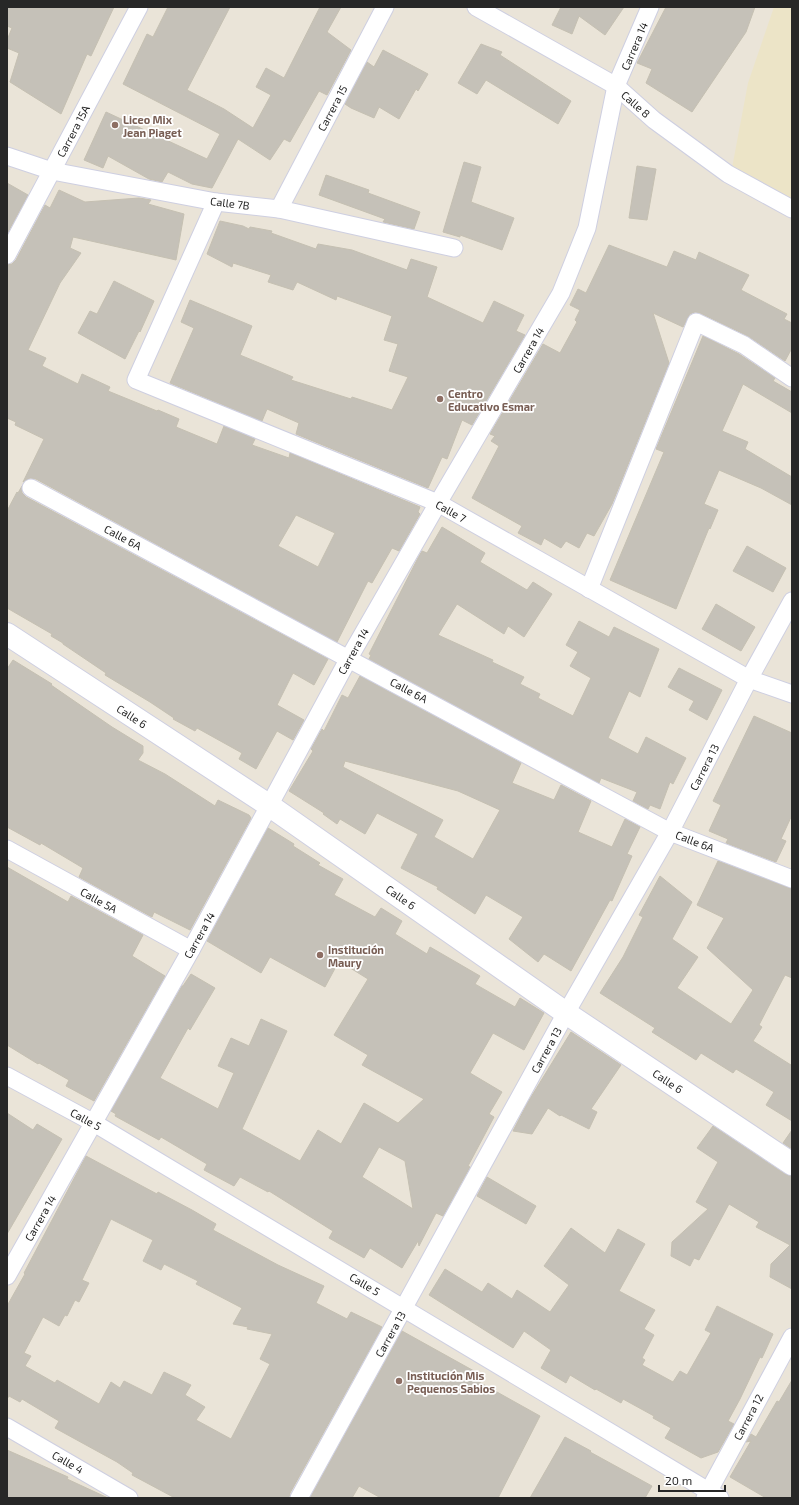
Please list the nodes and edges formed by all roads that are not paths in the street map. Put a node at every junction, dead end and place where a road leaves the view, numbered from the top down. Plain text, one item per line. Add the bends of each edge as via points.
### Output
1 (138, 7) edge
2 (385, 7) edge
3 (476, 7) edge
4 (650, 7) edge
5 (616, 86) junction
6 (7, 156) edge
7 (52, 171) junction
8 (216, 202) junction
9 (279, 209) junction
10 (792, 209) edge
11 (454, 248) dead end
12 (7, 255) edge
13 (792, 378) edge
14 (31, 488) dead end
15 (438, 503) junction
16 (589, 589) junction
17 (792, 601) edge
18 (7, 634) edge
19 (349, 658) junction
20 (749, 679) junction
21 (792, 694) edge
22 (270, 806) junction
23 (670, 832) junction
24 (7, 849) edge
25 (792, 879) edge
26 (191, 950) junction
27 (566, 1013) junction
28 (7, 1076) edge
29 (94, 1123) junction
30 (792, 1164) edge
31 (7, 1276) edge
32 (404, 1308) junction
33 (792, 1336) edge
34 (7, 1427) edge
35 (711, 1496) edge
36 (129, 1498) edge
37 (299, 1498) edge

1 - 7 street, Carrera 15A
2 - 9 street, Carrera 15
3 - 5 street, Calle 8
4 - 5 street, Carrera 14
5 - 10 street, Calle 8 via 654,120 728,174
5 - 15 street, Carrera 14 via 587,228 561,293
6 - 7 street, Calle 7B
7 - 8 street, Calle 7B
7 - 12 street, Carrera 15A
8 - 9 street, Calle 7B
8 - 15 street, Calle 7 via 136,380
9 - 11 street, Calle 7B
13 - 16 street via 744,345 696,322
14 - 19 street, Calle 6A
15 - 16 street, Calle 7
15 - 19 street, Carrera 14
16 - 20 street, Calle 7
17 - 20 street, Carrera 13
18 - 22 street, Calle 6
19 - 22 street, Carrera 14
19 - 23 street, Calle 6A
20 - 21 street, Calle 7
20 - 23 street, Carrera 13
22 - 26 street, Carrera 14
22 - 27 street, Calle 6
23 - 25 street, Calle 6A
23 - 27 street, Carrera 13
24 - 26 street, Calle 5A
26 - 29 street, Carrera 14
27 - 30 street, Calle 6
27 - 32 street, Carrera 13
28 - 29 street, Calle 5
29 - 31 street, Carrera 14
29 - 32 street, Calle 5
32 - 35 street, Calle 5
32 - 37 street, Carrera 13
33 - 35 street, Carrera 12
34 - 36 street, Calle 4

